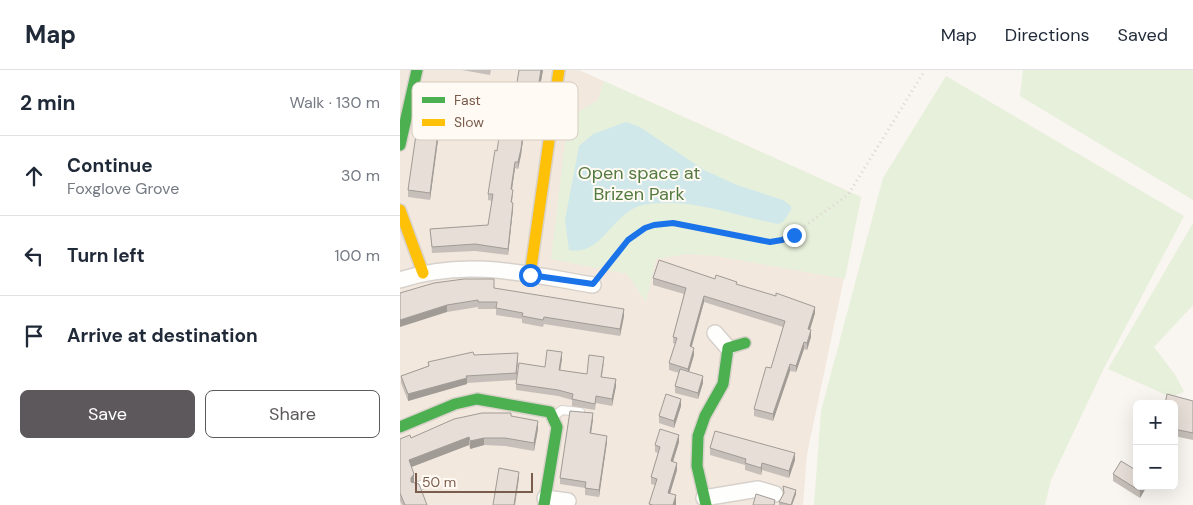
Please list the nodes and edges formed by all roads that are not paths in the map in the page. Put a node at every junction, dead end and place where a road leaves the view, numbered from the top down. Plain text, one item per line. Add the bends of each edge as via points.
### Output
1 (412, 92) edge
2 (549, 140) edge
3 (400, 145) edge
4 (400, 210) edge
5 (423, 273) junction
6 (530, 275) junction
7 (400, 280) edge
8 (593, 284) road end
9 (715, 334) dead end
10 (745, 343) dead end
11 (728, 348) junction
12 (591, 414) edge
13 (554, 416) junction
14 (400, 427) edge
15 (429, 482) dead end
16 (416, 487) edge
17 (775, 494) dead end
18 (568, 501) dead end
19 (545, 502) edge
20 (705, 502) edge

1 - 3 street
2 - 6 street
4 - 5 street
5 - 6 street via 481,268
5 - 7 street
6 - 8 street
9 - 11 street
10 - 11 street
11 - 20 street via 726,376 706,412 698,436 696,466
12 - 13 lane via 562,410
13 - 14 street via 545,410 477,400 454,404
13 - 19 street via 556,433
15 - 16 lane
17 - 20 street via 758,489
18 - 19 street

